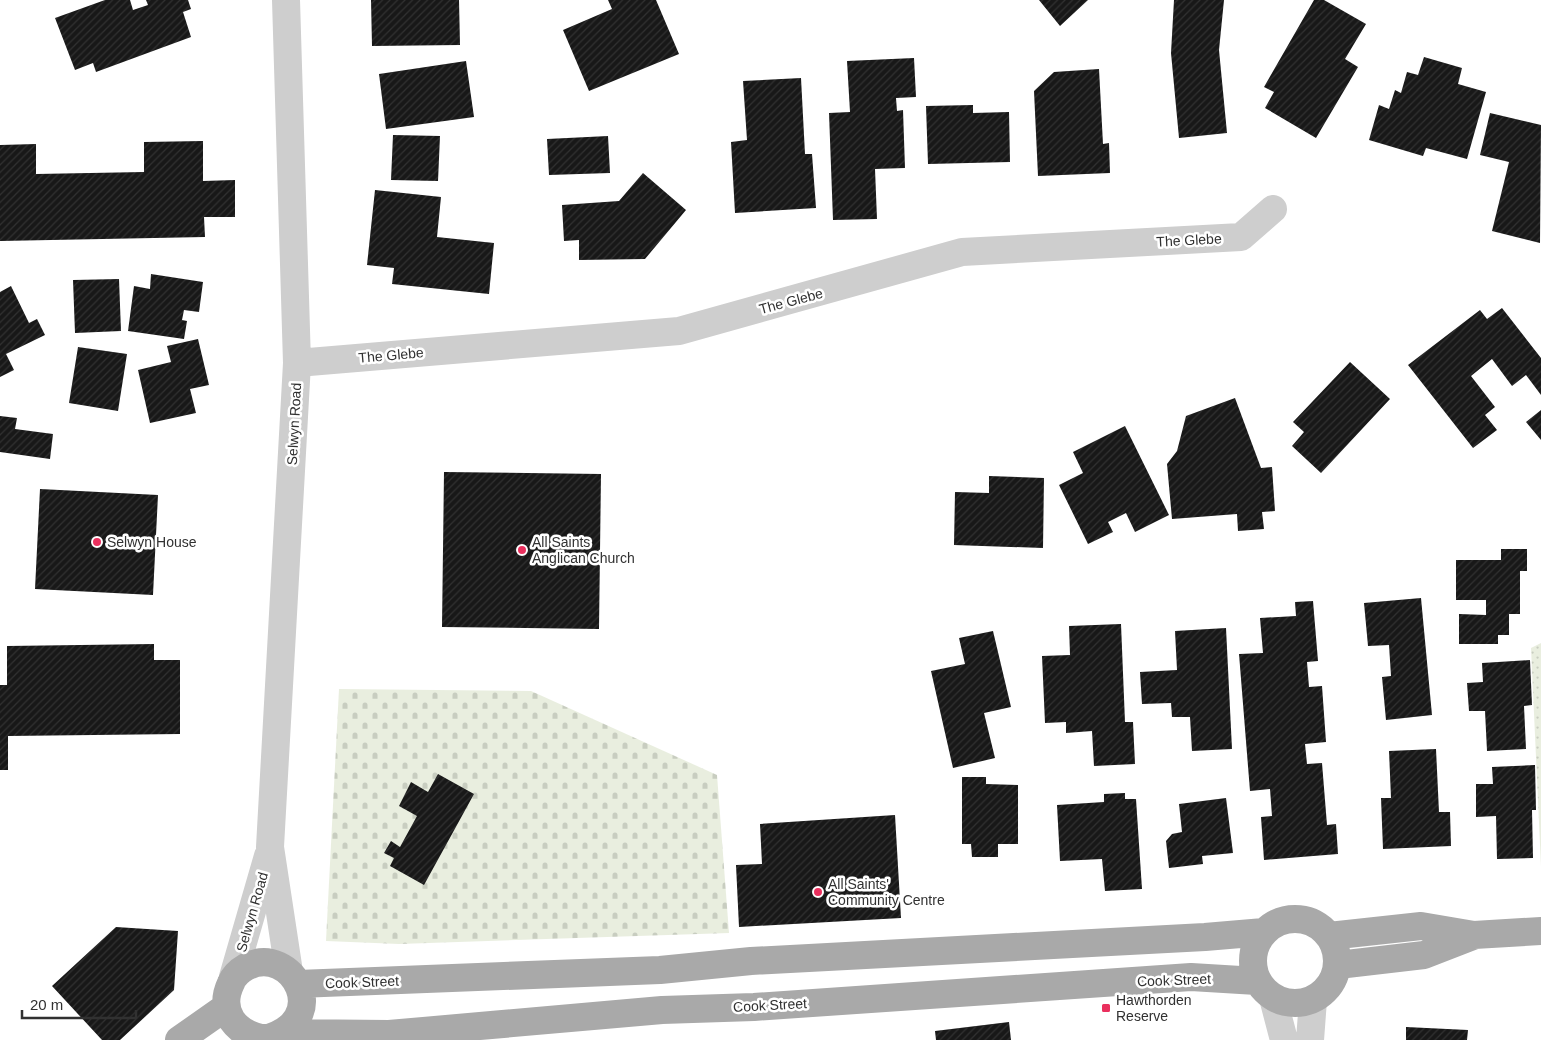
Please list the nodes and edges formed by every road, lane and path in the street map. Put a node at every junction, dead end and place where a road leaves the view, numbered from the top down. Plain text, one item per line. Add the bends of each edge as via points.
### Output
1 (286, 0) edge
2 (1273, 209) dead end
3 (297, 362) junction
4 (270, 848) junction
5 (1541, 931) edge
6 (1264, 932) junction
7 (1474, 935) junction
8 (1329, 936) junction
9 (1338, 965) junction
10 (233, 977) junction
11 (294, 978) junction
12 (1265, 989) junction
13 (1313, 1000) junction
14 (226, 1007) junction
15 (270, 1038) edge
16 (179, 1040) edge
17 (1284, 1040) edge
18 (1310, 1040) edge

1 - 3 street, Selwyn Road
2 - 3 street, The Glebe via 1241,237 962,252 679,332
3 - 4 street, Selwyn Road
4 - 10 street, Selwyn Road
4 - 11 street, Selwyn Road
5 - 7 main road
6 - 8 main road via 1280,922 1298,918 1315,924
6 - 11 main road, Cook Street via 761,960 660,970
6 - 12 main road via 1255,946 1252,963
7 - 8 main road via 1421,926
7 - 9 main road via 1424,955
8 - 9 main road via 1336,950
9 - 13 main road via 1334,979
10 - 11 main road via 260,962 281,966
10 - 14 main road via 227,991
11 - 15 main road via 302,995 298,1017
12 - 13 main road via 1286,1003
12 - 15 main road, Cook Street via 1191,977 754,1007 662,1010 389,1034
12 - 17 street
13 - 18 street
14 - 15 main road via 230,1020 239,1030 251,1037
14 - 16 main road

